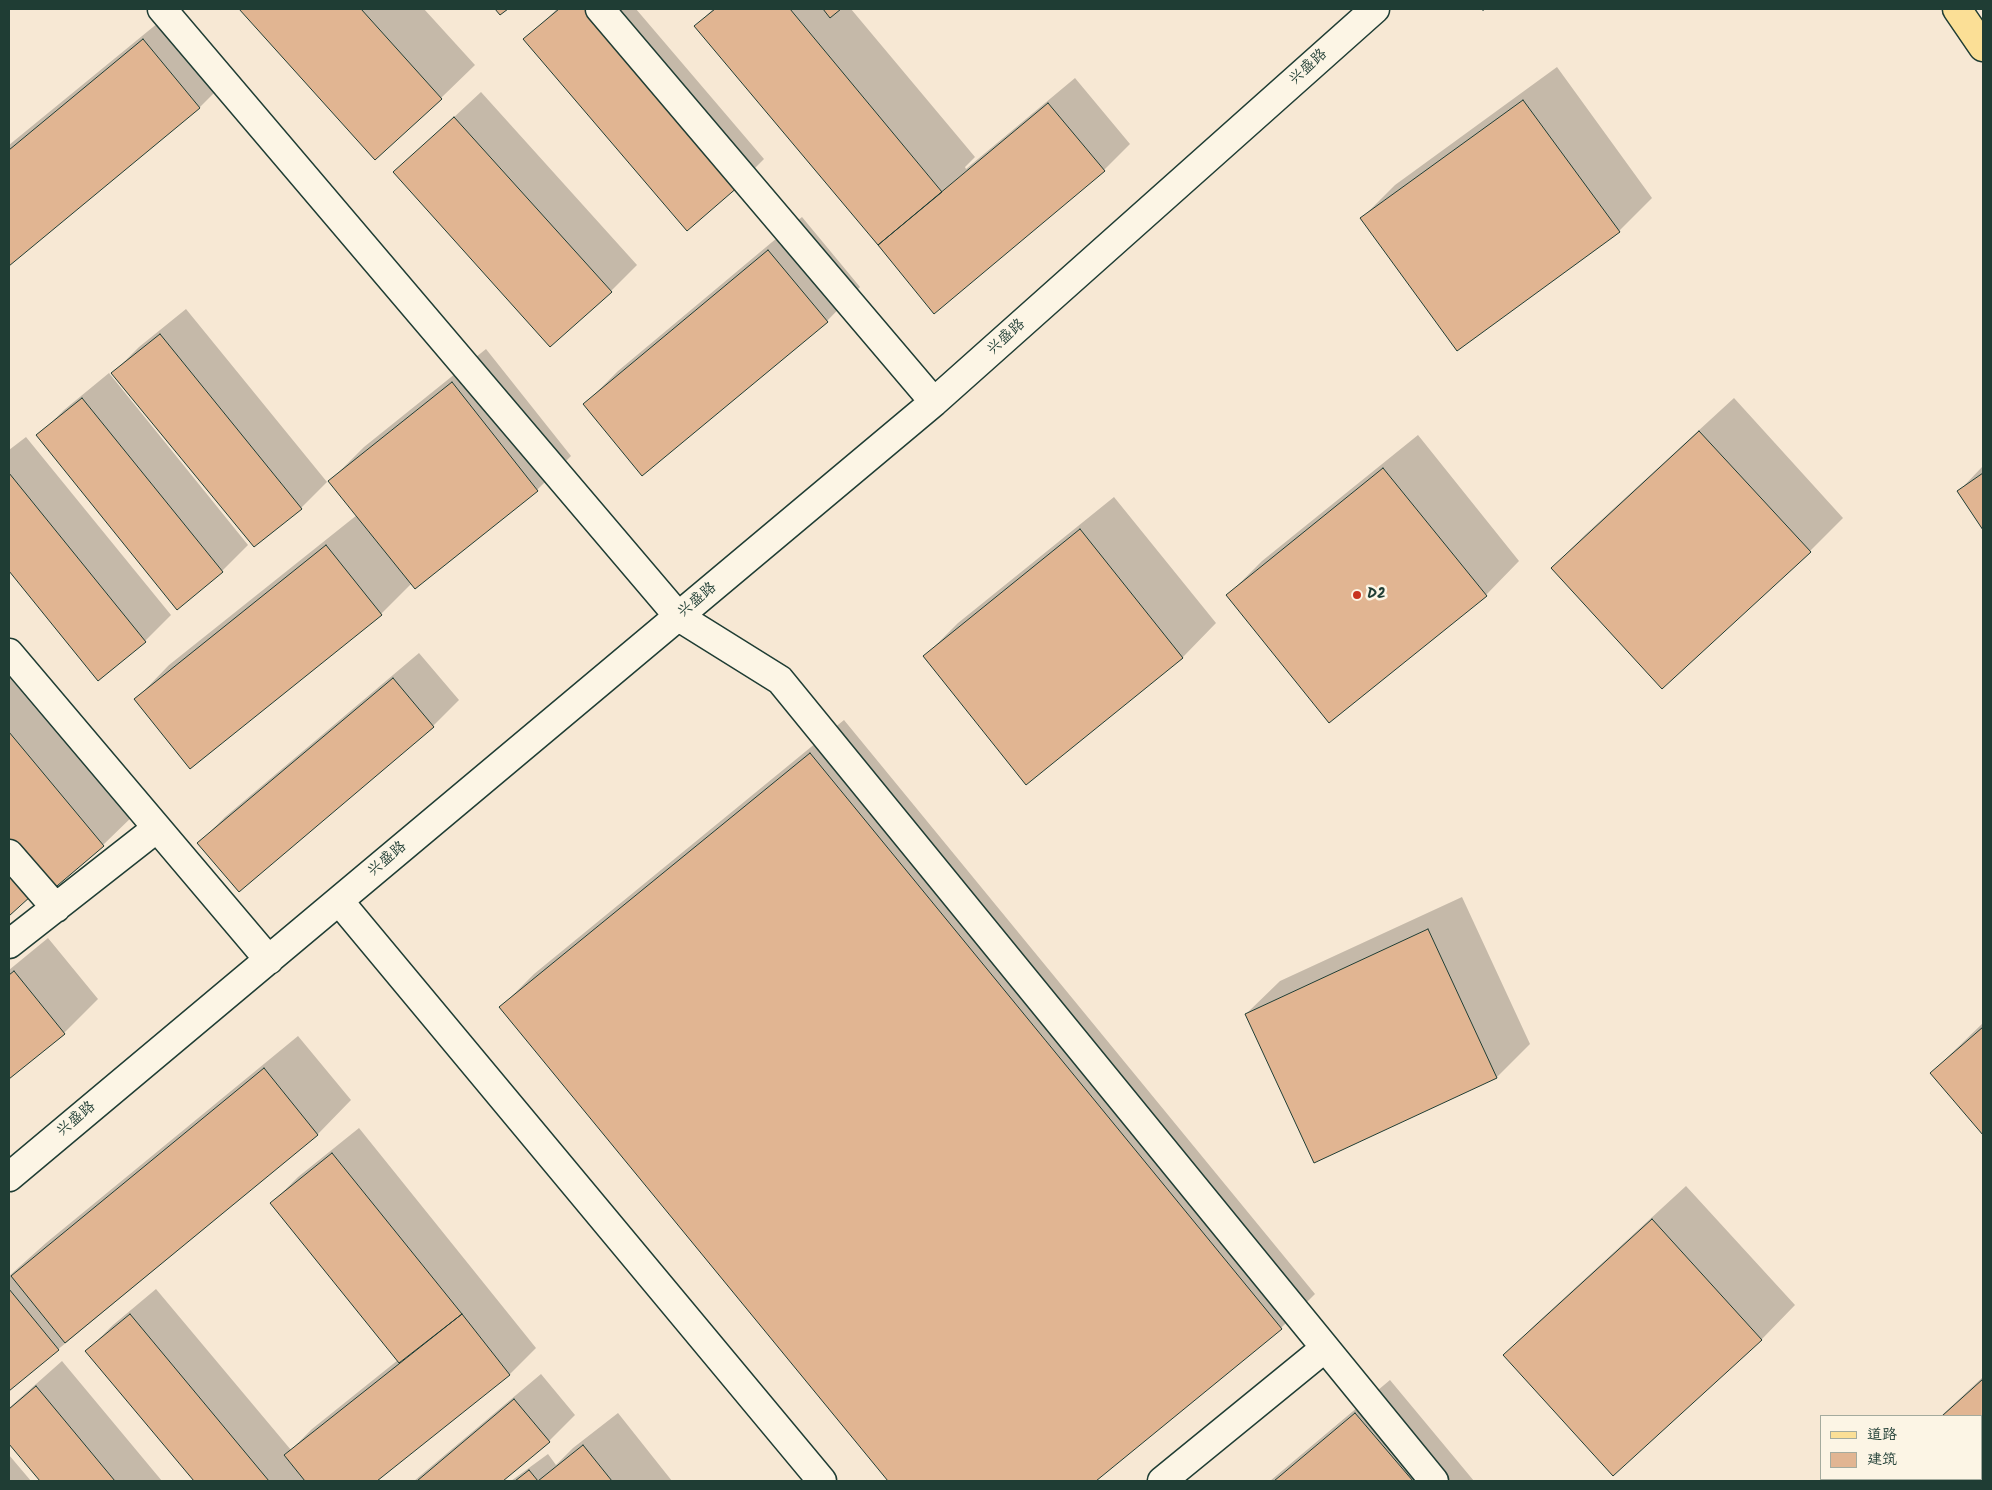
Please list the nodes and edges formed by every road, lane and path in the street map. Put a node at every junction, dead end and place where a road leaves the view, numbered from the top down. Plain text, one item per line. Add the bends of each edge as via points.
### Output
1 (162, 9) edge
2 (600, 9) edge
3 (1375, 9) edge
4 (1957, 9) edge
5 (1983, 47) edge
6 (934, 402) junction
7 (679, 617) junction
8 (9, 653) edge
9 (157, 828) junction
10 (9, 854) edge
11 (339, 902) junction
12 (56, 908) junction
13 (9, 944) edge
14 (269, 960) junction
15 (9, 1177) edge
16 (1325, 1348) junction
17 (822, 1481) edge
18 (1162, 1481) edge
19 (1434, 1481) edge

1 - 7 street
2 - 6 street
3 - 6 street, 兴盛路
4 - 5 main road
6 - 7 street, 兴盛路
7 - 11 street, 兴盛路
7 - 16 street via 780,680
8 - 9 street
9 - 12 street
9 - 14 street
10 - 12 street
11 - 14 street, 兴盛路
11 - 17 street
12 - 13 street
14 - 15 street, 兴盛路
16 - 18 street
16 - 19 street

